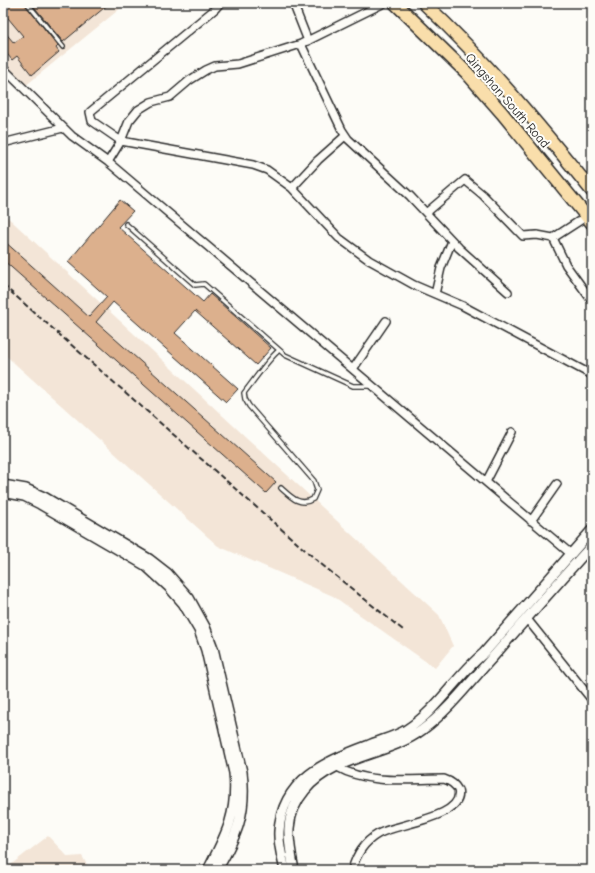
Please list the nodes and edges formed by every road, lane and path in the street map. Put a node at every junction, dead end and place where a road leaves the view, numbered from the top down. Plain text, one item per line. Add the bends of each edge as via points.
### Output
1 (27, 3) edge
2 (220, 3) edge
3 (293, 3) edge
4 (384, 3) edge
5 (395, 3) edge
6 (424, 3) edge
7 (308, 40) junction
8 (301, 44) junction
9 (63, 47) dead end
10 (3, 68) edge
11 (63, 128) junction
12 (345, 136) junction
13 (121, 141) junction
14 (3, 143) edge
15 (108, 162) junction
16 (292, 188) junction
17 (592, 191) edge
18 (426, 213) junction
19 (589, 220) edge
20 (126, 224) dead end
21 (553, 238) junction
22 (452, 241) junction
23 (508, 292) dead end
24 (434, 294) junction
25 (592, 301) edge
26 (386, 321) dead end
27 (279, 350) junction
28 (353, 369) junction
29 (592, 375) edge
30 (374, 386) junction
31 (512, 432) dead end
32 (486, 482) junction
33 (557, 484) dead end
34 (3, 485) edge
35 (281, 488) dead end
36 (3, 492) edge
37 (531, 521) junction
38 (592, 530) edge
39 (592, 545) edge
40 (571, 554) junction
41 (527, 618) junction
42 (592, 700) edge
43 (337, 767) junction
44 (208, 870) edge
45 (217, 870) edge
46 (285, 870) edge
47 (294, 870) edge
48 (352, 870) edge

1 - 9 lane
2 - 13 street via 90,112 92,121
3 - 7 street
4 - 7 street
5 - 19 main road, Qingshan South Road via 472,78
6 - 17 main road, Qingshan South Road via 500,80
7 - 8 street
8 - 12 street
8 - 13 street via 238,64 215,66 206,70 170,97 151,102 138,110 128,121
10 - 11 street
11 - 14 street
11 - 15 street
12 - 16 street
12 - 18 street
13 - 15 street
13 - 16 street via 253,165 267,170
15 - 28 street
16 - 24 street via 339,238 396,275
18 - 21 street via 464,180 483,195 522,235
18 - 22 street
19 - 21 street
20 - 27 lane via 195,285 204,284
21 - 25 street via 566,264
22 - 23 street
22 - 24 street
24 - 29 street via 463,306
26 - 28 street
27 - 30 lane via 291,359 353,386
27 - 35 lane via 264,364 261,373 244,393 245,399 314,481 318,490 313,499 304,502 295,500
28 - 30 street
30 - 32 street
31 - 32 street
32 - 37 street
33 - 37 street
34 - 45 street via 26,489 44,497 149,559 182,590 200,616 213,648 244,788 244,806 238,831
36 - 44 street via 24,496 40,504 145,565 173,590 194,620 206,650 236,788 229,828
37 - 40 street
38 - 40 street
39 - 41 street
40 - 46 street via 484,653 470,665 440,702 422,718 399,734 317,767 301,782 288,800 280,823 280,847
41 - 42 street
41 - 43 street via 465,688 423,729 402,742
43 - 47 street via 310,785 293,811 288,832
43 - 48 street via 350,774 367,778 444,779 453,783 458,792 456,803 447,811 382,831 372,837 360,851

